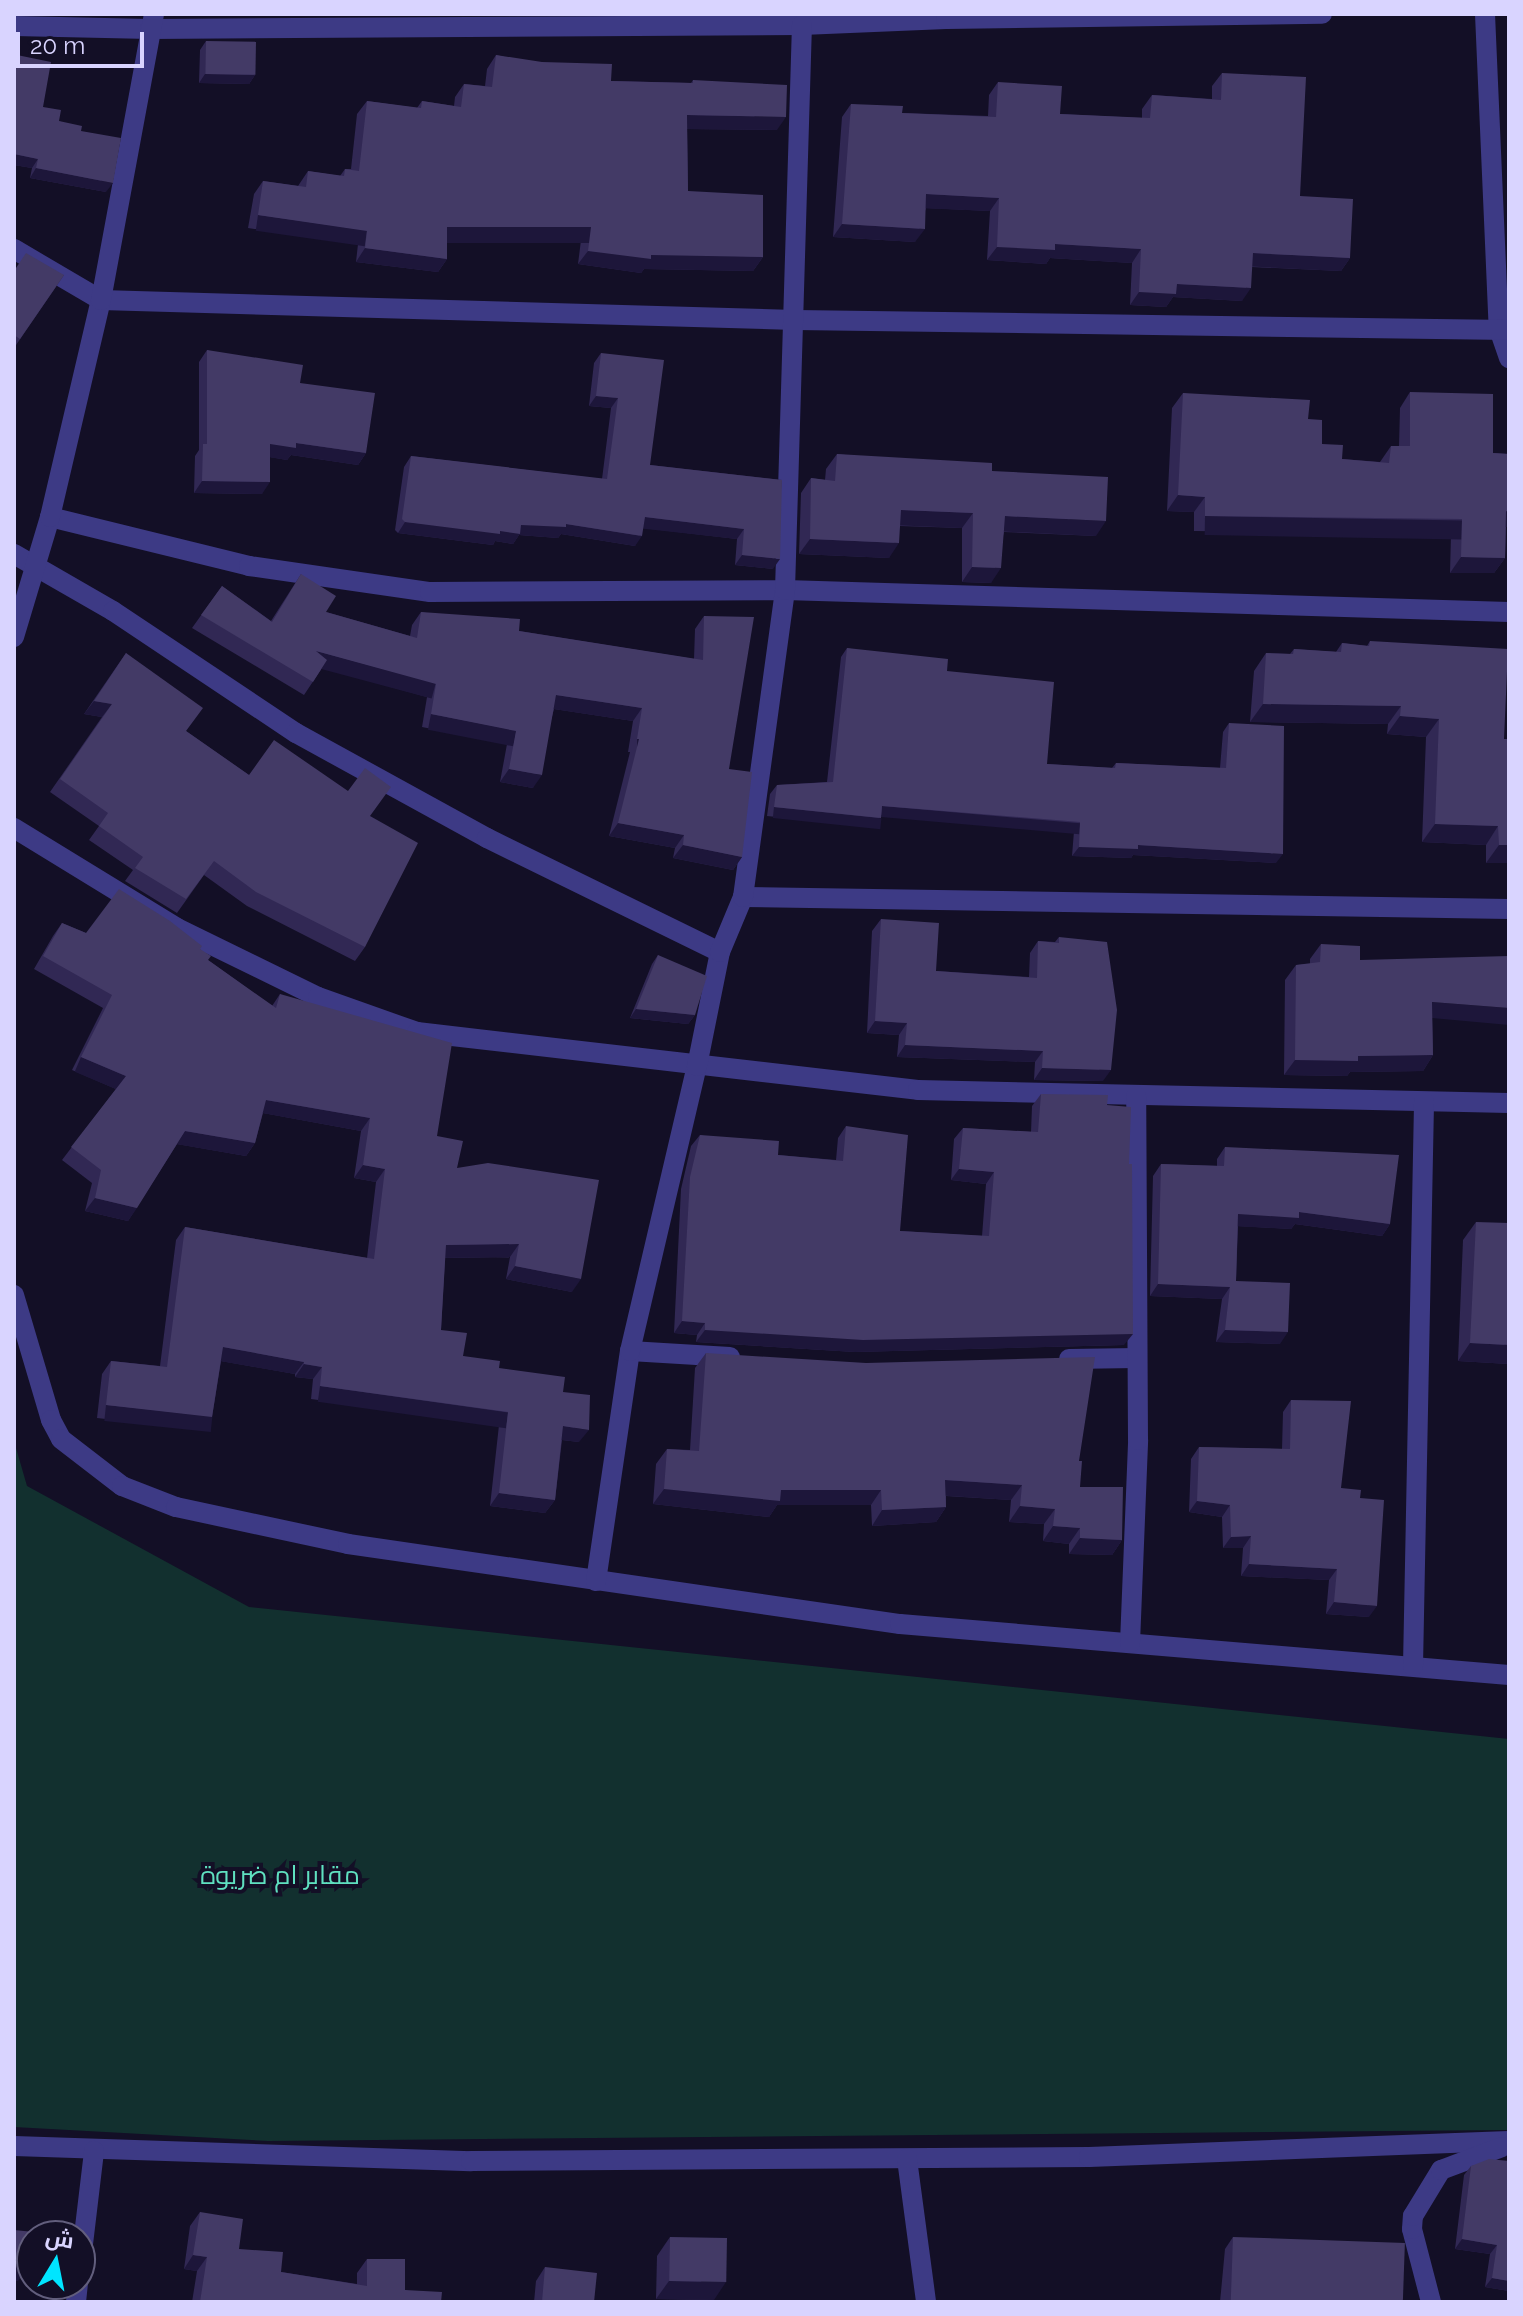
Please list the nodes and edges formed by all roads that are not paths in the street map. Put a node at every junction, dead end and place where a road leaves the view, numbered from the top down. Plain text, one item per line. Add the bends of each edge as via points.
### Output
1 (1322, 14) edge
2 (1485, 14) edge
3 (946, 16) edge
4 (152, 22) edge
5 (802, 25) junction
6 (14, 26) edge
7 (14, 249) edge
8 (101, 300) junction
9 (795, 320) junction
10 (1504, 330) edge
11 (1509, 358) edge
12 (50, 517) junction
13 (14, 554) edge
14 (35, 567) junction
15 (785, 590) junction
16 (1509, 612) edge
17 (14, 637) edge
18 (14, 828) edge
19 (743, 897) junction
20 (1509, 909) edge
21 (720, 952) junction
22 (697, 1066) junction
23 (1136, 1096) junction
24 (1424, 1102) junction
25 (1509, 1103) edge
26 (14, 1295) edge
27 (630, 1351) junction
28 (750, 1358) edge
29 (1137, 1358) junction
30 (1044, 1360) edge
31 (596, 1581) junction
32 (1130, 1643) junction
33 (1413, 1666) junction
34 (1509, 1675) edge
35 (1509, 2143) edge
36 (14, 2146) edge
37 (94, 2151) junction
38 (907, 2159) junction
39 (86, 2220) edge
40 (926, 2302) edge
41 (1431, 2302) edge

1 - 3 street
2 - 10 street
3 - 5 street
4 - 5 street
4 - 6 street
4 - 8 street
5 - 9 street
7 - 8 street
8 - 9 street
8 - 12 street
9 - 10 street
9 - 15 street
10 - 11 street
12 - 14 street
12 - 15 street via 249,566 406,590
13 - 14 street
14 - 17 street
14 - 21 street via 113,611 296,733 487,838
15 - 16 street
15 - 19 street
18 - 22 street via 177,928 318,997 376,1018 417,1032
19 - 20 street
19 - 21 street
21 - 22 street
22 - 23 street via 918,1090
22 - 27 street
23 - 24 street
23 - 29 street
24 - 25 street
24 - 33 street
26 - 31 street via 61,1439 122,1486 176,1507 348,1544
27 - 28 street
27 - 31 street
29 - 30 street
29 - 32 street
31 - 32 street via 900,1624
32 - 33 street
33 - 34 street
35 - 38 street
35 - 41 street via 1441,2170 1413,2216
36 - 37 street
37 - 38 street via 471,2161
37 - 39 street
38 - 40 street

